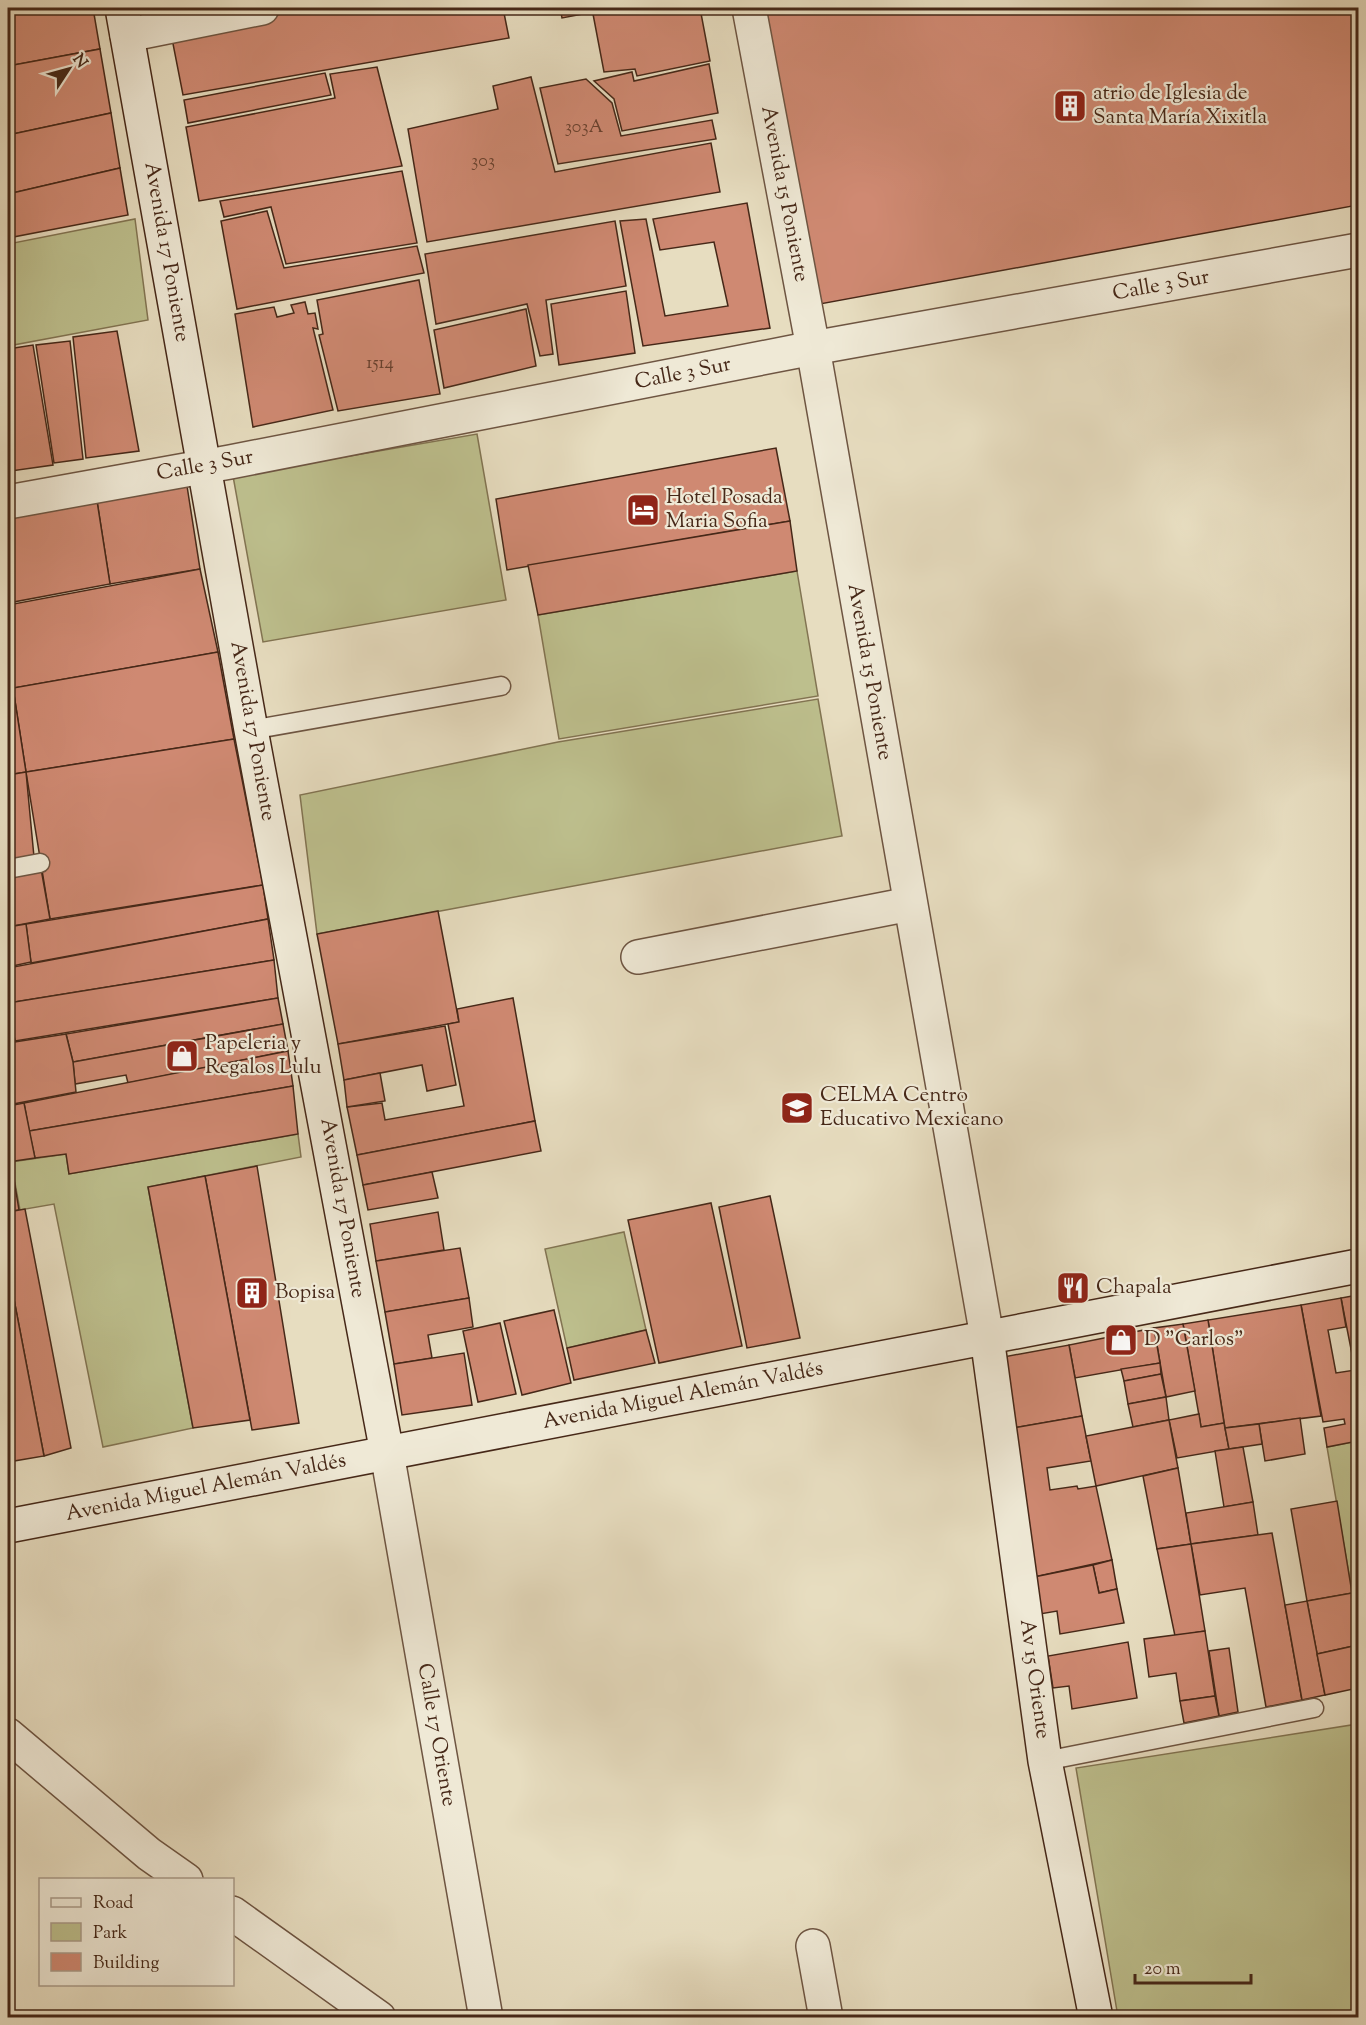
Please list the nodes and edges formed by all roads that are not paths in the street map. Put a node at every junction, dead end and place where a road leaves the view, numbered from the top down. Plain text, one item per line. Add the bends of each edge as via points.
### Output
1 (262, 8) edge
2 (749, 8) edge
3 (124, 21) edge
4 (1359, 250) edge
5 (813, 348) junction
6 (206, 466) junction
7 (8, 502) edge
8 (501, 686) dead end
9 (251, 730) junction
10 (40, 863) dead end
11 (8, 869) edge
12 (910, 904) junction
13 (638, 957) dead end
14 (1359, 1266) edge
15 (987, 1337) junction
16 (387, 1453) junction
17 (8, 1526) edge
18 (1314, 1708) dead end
19 (8, 1735) edge
20 (1045, 1761) junction
21 (183, 1878) edge
22 (234, 1914) edge
23 (813, 1946) dead end
24 (379, 2018) edge
25 (486, 2018) edge
26 (826, 2018) edge
27 (1096, 2018) edge

1 - 3 street
2 - 5 street, Avenida 15 Poniente
3 - 6 street, Avenida 17 Poniente
4 - 5 street, Calle 3 Sur
5 - 6 street, Calle 3 Sur
5 - 12 street, Avenida 15 Poniente
6 - 7 street, Calle 3 Sur
6 - 9 street, Avenida 17 Poniente
8 - 9 lane
9 - 16 street, Avenida 17 Poniente
10 - 11 lane
12 - 13 street
12 - 15 street, Avenida 15 Poniente
14 - 15 street, Avenida Miguel Alemán Valdés
15 - 16 street, Avenida Miguel Alemán Valdés
15 - 20 street, Av 15 Oriente
16 - 17 street, Avenida Miguel Alemán Valdés
16 - 25 street, Calle 17 Oriente
18 - 20 lane
19 - 21 street via 149,1854
20 - 27 street, Av 15 Oriente
22 - 24 street
23 - 26 street

